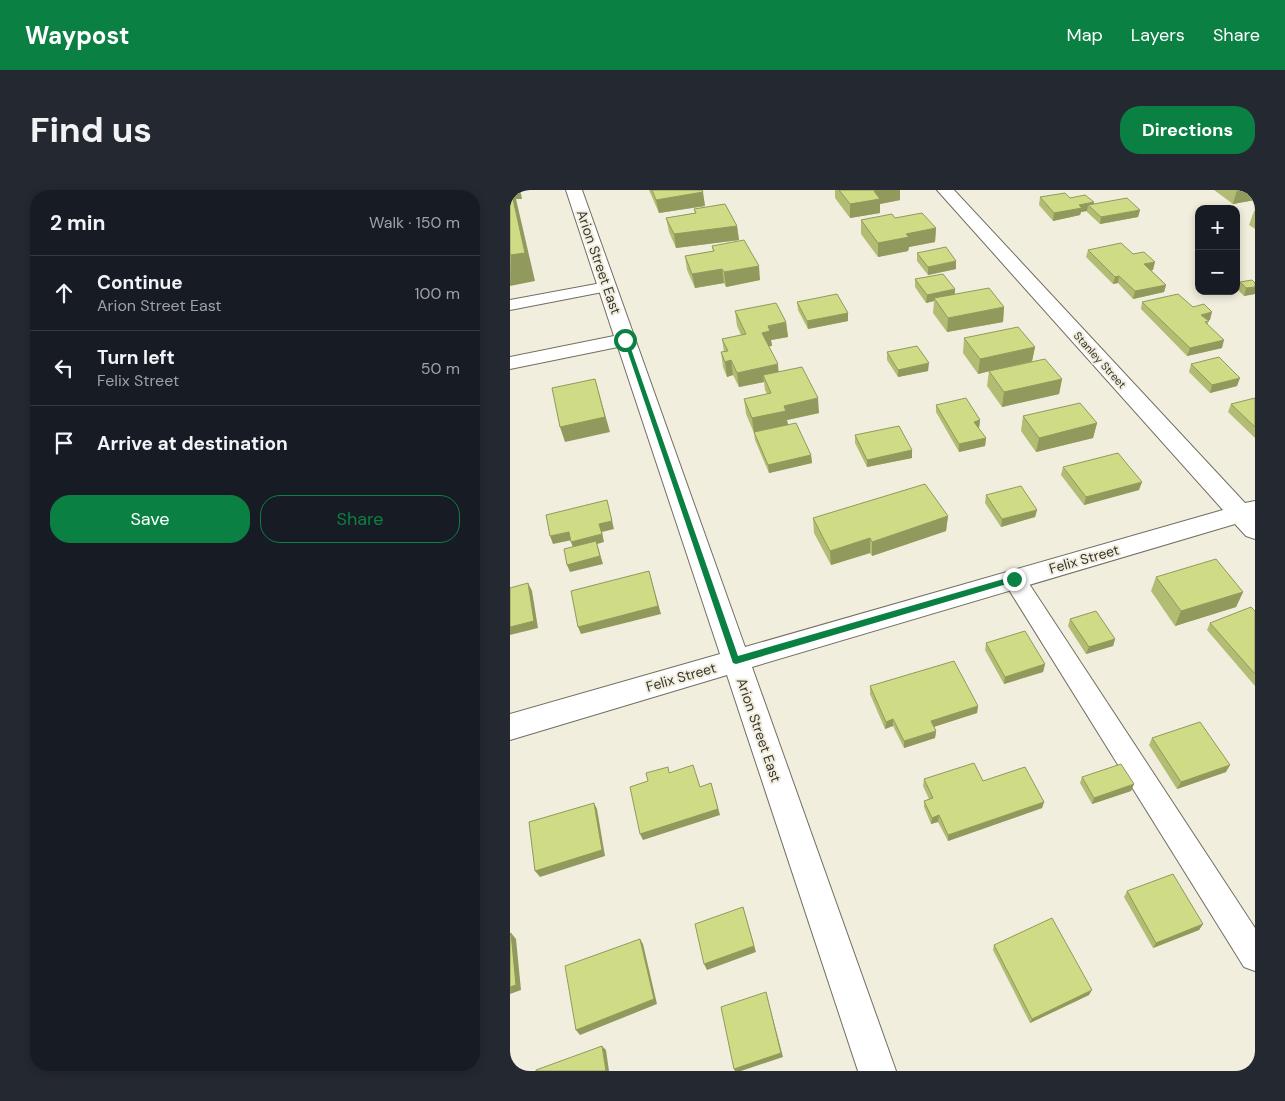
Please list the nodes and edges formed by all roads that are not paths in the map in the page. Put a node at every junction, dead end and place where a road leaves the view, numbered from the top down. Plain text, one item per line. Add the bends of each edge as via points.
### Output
1 (574, 190) edge
2 (945, 190) edge
3 (607, 287) junction
4 (510, 305) edge
5 (625, 340) junction
6 (510, 363) edge
7 (1250, 517) edge
8 (1014, 579) junction
9 (736, 661) junction
10 (510, 727) edge
11 (1255, 956) edge
12 (876, 1071) edge

1 - 3 street, Arion Street East
2 - 7 street, Stanley Street
3 - 4 lane
3 - 5 street, Arion Street East
5 - 6 street
5 - 9 street, Arion Street East
7 - 8 street, Felix Street
8 - 9 street, Felix Street
8 - 11 lane
9 - 10 street, Felix Street
9 - 12 street, Arion Street East

